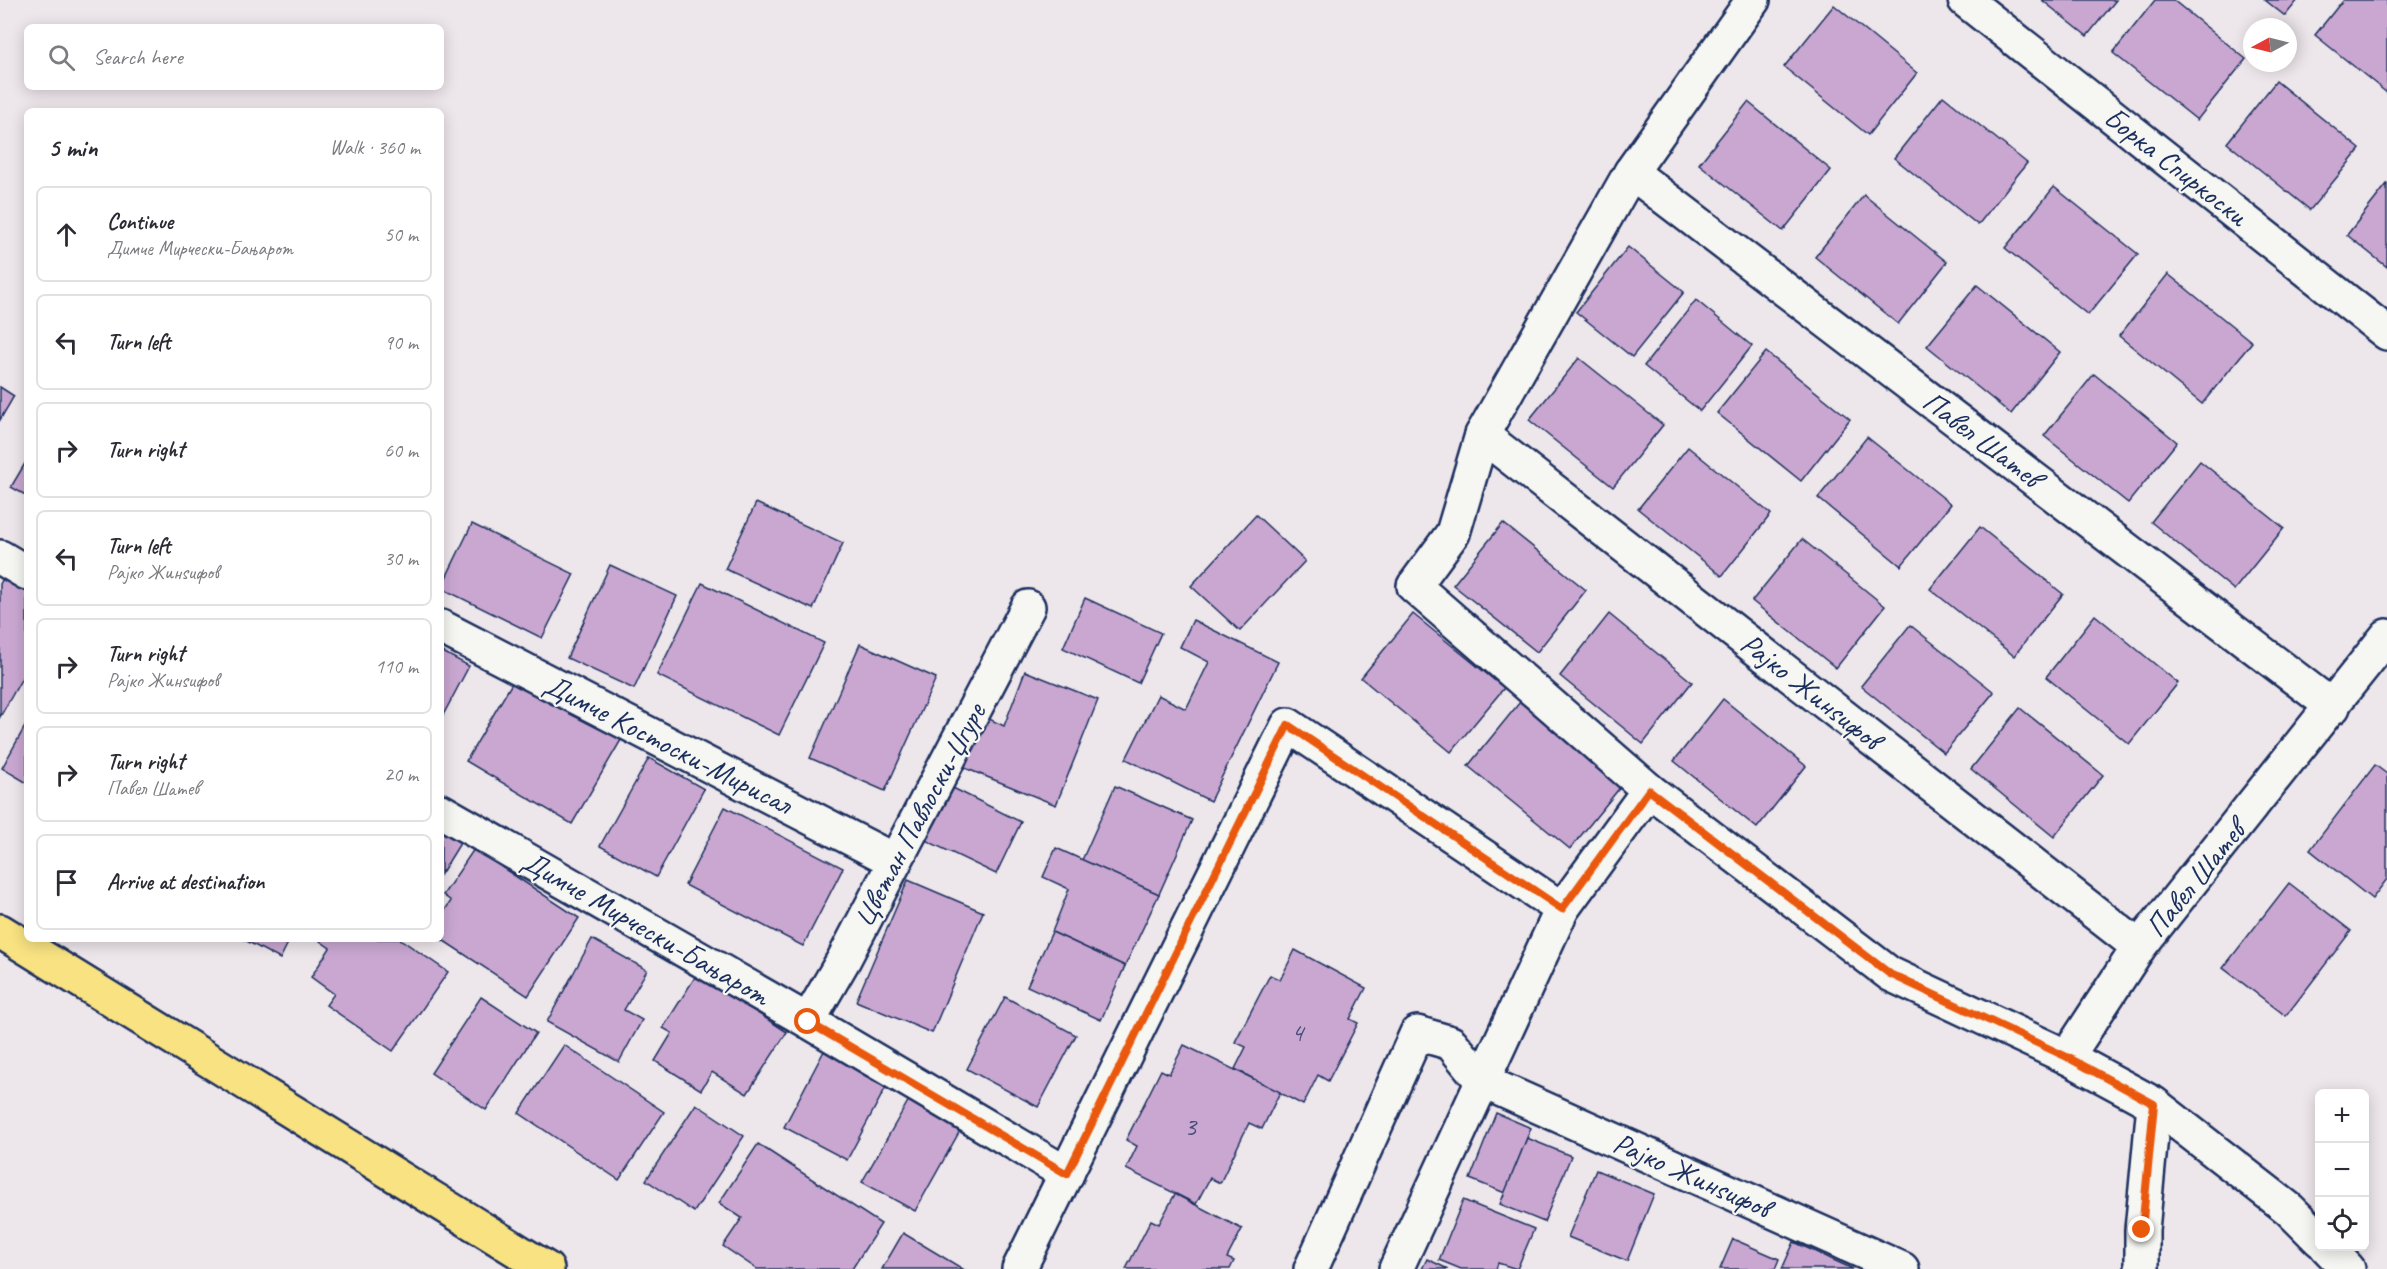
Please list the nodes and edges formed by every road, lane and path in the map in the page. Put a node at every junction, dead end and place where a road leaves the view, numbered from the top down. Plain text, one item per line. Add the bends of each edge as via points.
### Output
1 (1753, 0) edge
2 (1965, 0) edge
3 (1631, 172) junction
4 (2387, 333) edge
5 (1482, 435) junction
6 (0, 557) edge
7 (24, 571) edge
8 (1028, 607) dead end
9 (444, 629) edge
10 (2387, 636) edge
11 (2333, 707) junction
12 (1649, 790) junction
13 (444, 813) edge
14 (895, 861) junction
15 (1562, 909) junction
16 (0, 931) edge
17 (2139, 947) junction
18 (808, 1022) junction
19 (2067, 1057) junction
20 (1482, 1081) junction
21 (2154, 1104) junction
22 (1067, 1174) junction
23 (2315, 1236) edge
24 (2330, 1251) edge
25 (547, 1269) edge
26 (1019, 1269) edge
27 (1311, 1269) edge
28 (1396, 1269) edge
29 (1902, 1269) edge
30 (2142, 1269) edge
31 (2348, 1269) edge

1 - 3 street
2 - 4 street, Борка Спиркоски
3 - 5 street
3 - 11 street, Павел Шатев
5 - 12 street via 1453,533 1414,586
5 - 17 street, Рајко Жинѕифов
6 - 7 street
8 - 14 street, Цветан Павлоски-Џгуре
9 - 14 street, Димче Костоски-Мирисал
10 - 11 street, Павел Шатев
11 - 17 street, Павел Шатев
12 - 15 street
12 - 19 street via 1890,974
13 - 18 street, Димче Мирчески-Бањарот
14 - 18 street, Цветан Павлоски-Џгуре
15 - 20 street
15 - 22 street via 1288,725
16 - 25 main road
17 - 19 street, Павел Шатев
18 - 22 street, Димче Мирчески-Бањарот
19 - 21 street
20 - 27 street via 1451,1043 1417,1033
20 - 28 street
20 - 29 street, Рајко Жинѕифов
21 - 23 street via 2289,1209
21 - 30 street
22 - 26 street
24 - 31 street

